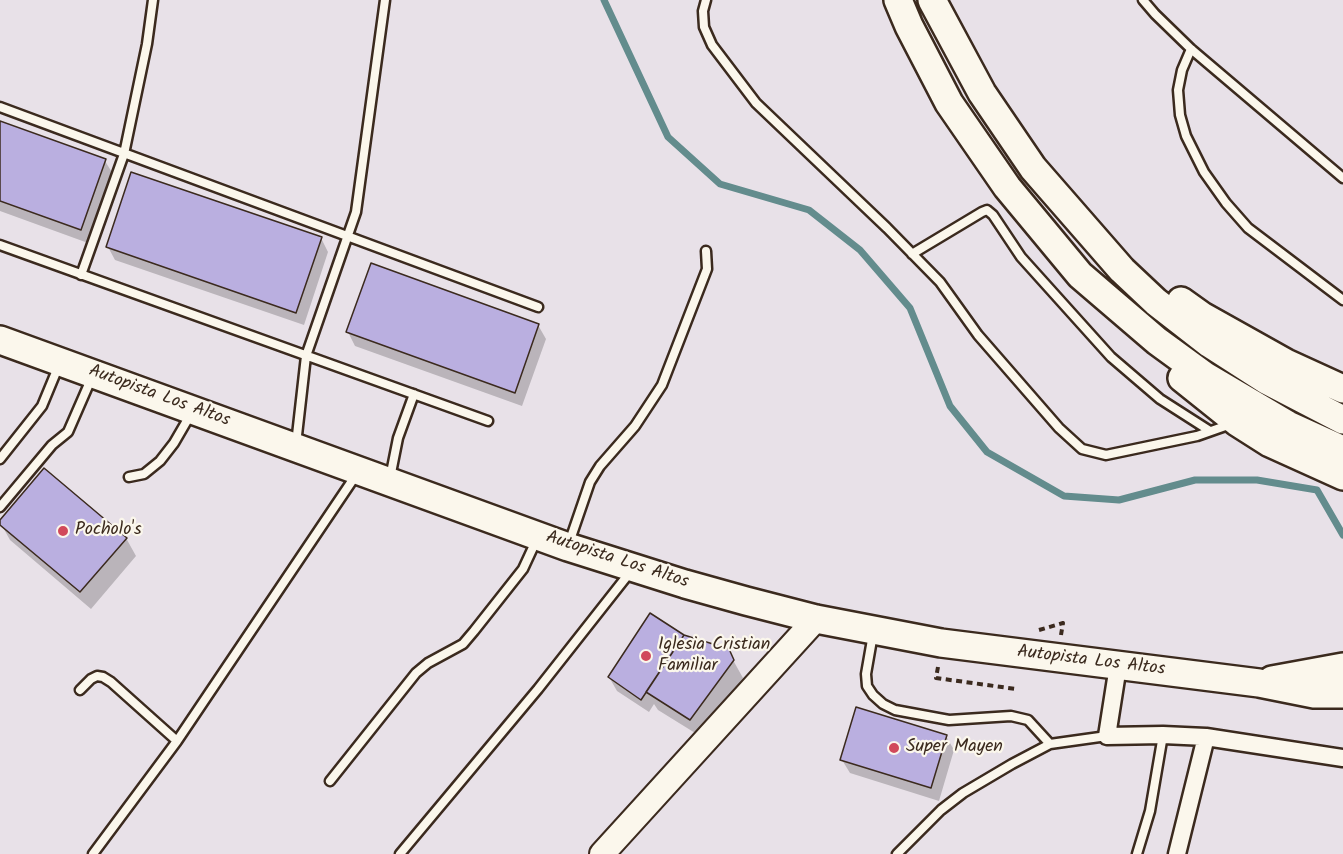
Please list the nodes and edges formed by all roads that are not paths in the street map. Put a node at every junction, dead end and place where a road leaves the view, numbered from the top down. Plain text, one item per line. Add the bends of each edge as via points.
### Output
1 (153, 0) edge
2 (385, 0) edge
3 (706, 0) edge
4 (898, 0) edge
5 (932, 0) edge
6 (1143, 0) edge
7 (1191, 49) junction
8 (0, 107) edge
9 (124, 154) junction
10 (1343, 178) edge
11 (1089, 231) junction
12 (348, 236) junction
13 (0, 245) edge
14 (706, 251) dead end
15 (912, 254) junction
16 (81, 275) junction
17 (1080, 275) junction
18 (1343, 300) edge
19 (538, 308) dead end
20 (0, 340) edge
21 (306, 356) junction
22 (60, 362) junction
23 (93, 374) junction
24 (1343, 389) edge
25 (414, 394) junction
26 (193, 409) junction
27 (1343, 420) edge
28 (488, 422) dead end
29 (1237, 422) junction
30 (1210, 431) junction
31 (295, 447) junction
32 (1343, 450) edge
33 (0, 459) edge
34 (360, 471) junction
35 (1343, 476) edge
36 (129, 477) dead end
37 (389, 481) junction
38 (0, 507) edge
39 (539, 536) junction
40 (568, 547) junction
41 (633, 568) junction
42 (816, 619) junction
43 (873, 631) junction
44 (1118, 666) junction
45 (1343, 667) edge
46 (1259, 683) junction
47 (80, 690) dead end
48 (1343, 694) edge
49 (1163, 735) junction
50 (1107, 736) junction
51 (1206, 737) junction
52 (177, 741) junction
53 (1050, 744) junction
54 (1343, 758) edge
55 (330, 781) dead end
56 (93, 854) edge
57 (400, 854) edge
58 (602, 854) edge
59 (897, 854) edge
60 (1137, 854) edge
61 (1177, 854) edge

1 - 9 lane
2 - 12 lane via 356,212
3 - 15 lane via 704,27 712,45 756,103
4 - 17 main road via 949,103 1007,187
5 - 11 main road via 982,93 1033,168
6 - 7 lane
7 - 10 lane
7 - 18 lane via 1178,90 1180,115 1204,172 1248,228
8 - 9 lane
9 - 12 lane
9 - 16 lane
11 - 24 main road via 1202,316 1286,363
11 - 27 main road via 1147,294 1210,344 1266,380
12 - 19 lane
12 - 21 lane
13 - 16 lane
14 - 40 lane via 707,269 662,385 590,482
15 - 30 lane via 940,282 993,352 1059,428 1082,449 1106,455
15 - 30 lane via 987,210 1021,257 1111,357 1161,399
16 - 21 lane
17 - 29 main road via 1160,358
17 - 32 main road via 1205,376 1288,425
20 - 22 main road, Autopista Los Altos
21 - 25 lane
21 - 31 lane
22 - 23 main road, Autopista Los Altos
22 - 33 lane via 42,406
23 - 26 main road, Autopista Los Altos
23 - 38 lane via 68,432 51,445
25 - 28 lane
25 - 37 lane via 398,438
26 - 31 main road, Autopista Los Altos
26 - 36 lane via 160,461 144,474
29 - 30 lane
29 - 35 main road
31 - 34 main road, Autopista Los Altos
34 - 37 main road, Autopista Los Altos
34 - 52 lane
37 - 39 main road, Autopista Los Altos
39 - 40 main road, Autopista Los Altos
39 - 55 lane via 523,569 474,632 463,644 416,673
40 - 41 main road, Autopista Los Altos
41 - 42 main road, Autopista Los Altos
41 - 57 lane
42 - 43 main road, Autopista Los Altos
42 - 58 street
43 - 44 main road, Autopista Los Altos
43 - 53 lane via 867,686 883,704 895,710 949,720 996,715 1028,720
44 - 46 main road, Autopista Los Altos
44 - 50 street
45 - 46 main road, Autopista Los Altos
46 - 48 main road, Autopista Los Altos via 1314,694
47 - 52 lane via 91,678 103,677
49 - 50 street
49 - 51 street
49 - 60 lane via 1150,812
50 - 53 lane
51 - 54 street
51 - 61 street
52 - 56 lane
53 - 59 lane via 963,794

